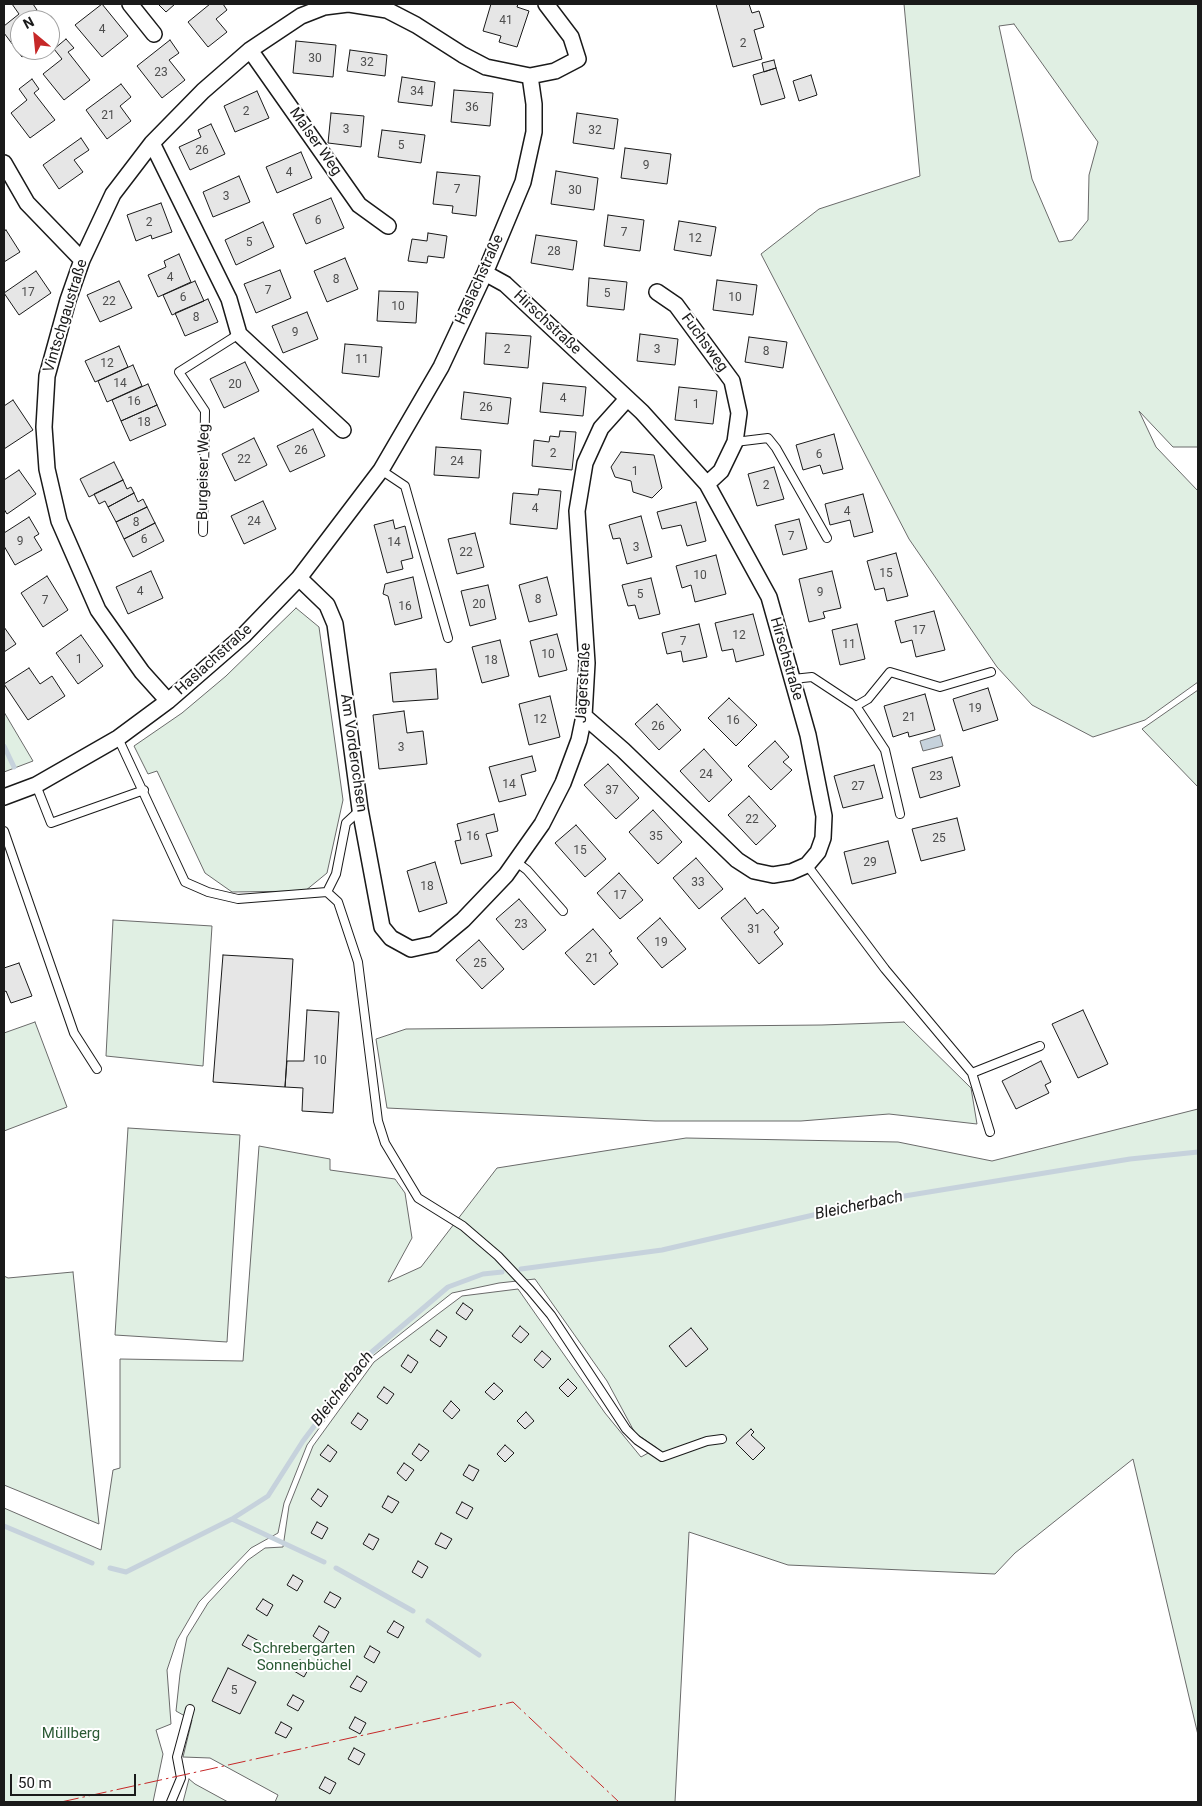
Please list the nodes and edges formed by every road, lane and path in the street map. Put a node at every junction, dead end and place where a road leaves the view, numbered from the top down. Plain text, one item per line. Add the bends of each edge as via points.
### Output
1 (130, 4) edge
2 (348, 4) edge
3 (546, 4) edge
4 (298, 10) edge
5 (154, 34) dead end
6 (250, 50) junction
7 (530, 76) junction
8 (152, 143) junction
9 (4, 163) edge
10 (388, 226) dead end
11 (82, 260) junction
12 (485, 273) junction
13 (657, 292) dead end
14 (239, 334) junction
15 (627, 399) junction
16 (343, 430) dead end
17 (736, 442) junction
18 (381, 470) junction
19 (707, 484) junction
20 (203, 532) dead end
21 (827, 538) dead end
22 (299, 578) junction
23 (448, 638) dead end
24 (991, 672) dead end
25 (793, 679) junction
26 (168, 701) junction
27 (856, 706) junction
28 (584, 716) junction
29 (118, 738) junction
30 (36, 785) junction
31 (144, 790) junction
32 (4, 797) edge
33 (360, 809) junction
34 (900, 814) dead end
35 (4, 831) edge
36 (515, 861) junction
37 (807, 865) junction
38 (327, 892) junction
39 (563, 911) dead end
40 (391, 938) joint
41 (1040, 1046) dead end
42 (97, 1069) dead end
43 (972, 1073) junction
44 (990, 1132) dead end
45 (722, 1439) dead end
46 (190, 1708) dead end
47 (171, 1802) edge

1 - 5 street
2 - 4 street, Vintschgaustraße
2 - 7 street, Vintschgaustraße via 387,10 463,56 504,72
3 - 7 street, Vintschgaustraße via 571,37 578,59 556,72
4 - 6 street, Vintschgaustraße
6 - 8 street, Vintschgaustraße via 202,91
6 - 10 street, Malser Weg via 358,206
7 - 12 street, Haslachstraße via 534,132 523,182
8 - 11 street, Vintschgaustraße via 113,194
8 - 14 street via 229,299
9 - 11 street via 26,203
11 - 26 street, Vintschgaustraße via 47,376 44,427 47,469 59,521 98,610 142,672
12 - 15 street, Hirschstraße via 505,284
12 - 18 street, Haslachstraße via 441,367
13 - 17 street, Fuchsweg via 676,305 732,381 738,413
14 - 16 street
14 - 20 lane, Burgeiser Weg via 179,372 205,411
15 - 19 street, Hirschstraße
15 - 28 street, Jägerstraße via 602,428 585,463 577,511 587,663
17 - 19 street, Fuchsweg via 721,471
17 - 21 lane via 768,438
18 - 22 street, Haslachstraße
18 - 23 lane via 405,486
19 - 25 street, Hirschstraße via 769,597
22 - 26 street, Haslachstraße via 244,635
22 - 33 street, Am Vorderochsen via 326,605 335,624
24 - 27 lane via 940,687 890,672 868,698
25 - 27 lane via 812,677
25 - 37 street, Hirschstraße via 824,816 823,838 818,852
26 - 29 street, Haslachstraße
27 - 34 lane via 885,750
28 - 36 street, Jägerstraße via 579,740 562,783 542,824
28 - 37 street via 737,860 754,871 773,876
29 - 30 street, Haslachstraße
29 - 31 lane
30 - 31 lane via 51,823
30 - 32 street, Haslachstraße
31 - 38 lane via 185,882 238,899
33 - 38 lane via 346,824 336,874
33 - 40 street, Am Vorderochsen via 382,927
35 - 42 lane via 74,1033
36 - 39 lane
36 - 40 street, Jägerstraße via 506,875 463,920 434,944 411,949
37 - 43 lane via 885,969
38 - 45 lane via 338,902 358,962 378,1121 385,1143 418,1198 463,1226 530,1290 551,1315 626,1429 637,1440 662,1457
41 - 43 lane
43 - 44 lane
46 - 47 lane via 177,1757 181,1778

